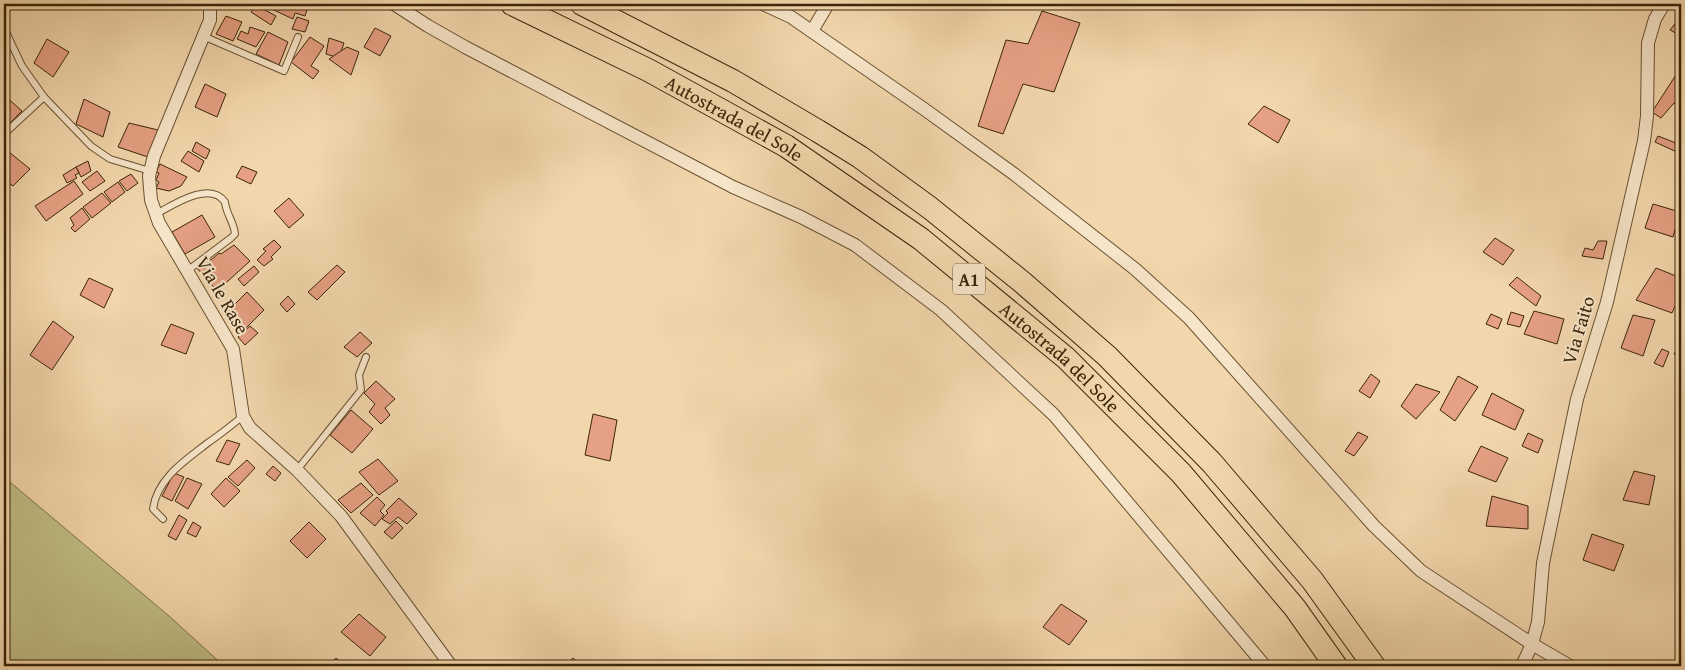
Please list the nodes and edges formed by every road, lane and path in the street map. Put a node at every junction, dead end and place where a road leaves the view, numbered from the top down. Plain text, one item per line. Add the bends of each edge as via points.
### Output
1 (210, 4) edge
2 (394, 4) edge
3 (512, 4) edge
4 (582, 4) edge
5 (764, 4) edge
6 (828, 4) edge
7 (1664, 4) edge
8 (4, 28) edge
9 (812, 31) junction
10 (203, 36) junction
11 (298, 37) dead end
12 (44, 97) junction
13 (4, 134) edge
14 (150, 171) junction
15 (156, 214) junction
16 (187, 271) junction
17 (366, 357) dead end
18 (243, 416) junction
19 (297, 470) junction
20 (163, 519) dead end
21 (1532, 644) junction
22 (450, 666) edge
23 (1265, 666) edge
24 (1336, 666) edge
25 (1374, 666) edge
26 (1522, 666) edge
27 (1570, 666) edge

1 - 10 street, Via le Rase via 210,20
2 - 23 street via 464,47 733,187 855,245 941,310 1054,415
3 - 24 highway, Autostrada del Sole / A1 via 648,70 786,146 921,239 1066,358 1181,473 1295,608
4 - 25 highway, Autostrada del Sole / A1 via 733,81 818,130 930,208 1022,282 1106,356 1212,463 1312,580
5 - 9 street
6 - 9 street
7 - 21 street, Via Faito via 1655,19 1648,43 1644,141 1607,302 1577,398 1543,563 1538,622
8 - 12 lane via 22,66
9 - 21 street via 1014,174 1135,269 1189,318 1374,526 1421,571
10 - 11 lane via 284,71
10 - 14 street, Via le Rase
12 - 13 lane
12 - 14 lane via 100,153
14 - 15 street, Via le Rase via 151,200
15 - 16 street, Via le Rase
15 - 16 lane via 191,196 201,194 223,198 234,234
16 - 18 street, Via le Rase via 233,349
17 - 19 lane via 359,375 361,390
18 - 19 street, Via le Rase via 250,428
18 - 20 lane via 174,470 155,498 153,508
19 - 22 street, Via le Rase via 341,516
21 - 26 street, Via Faito
21 - 27 street

